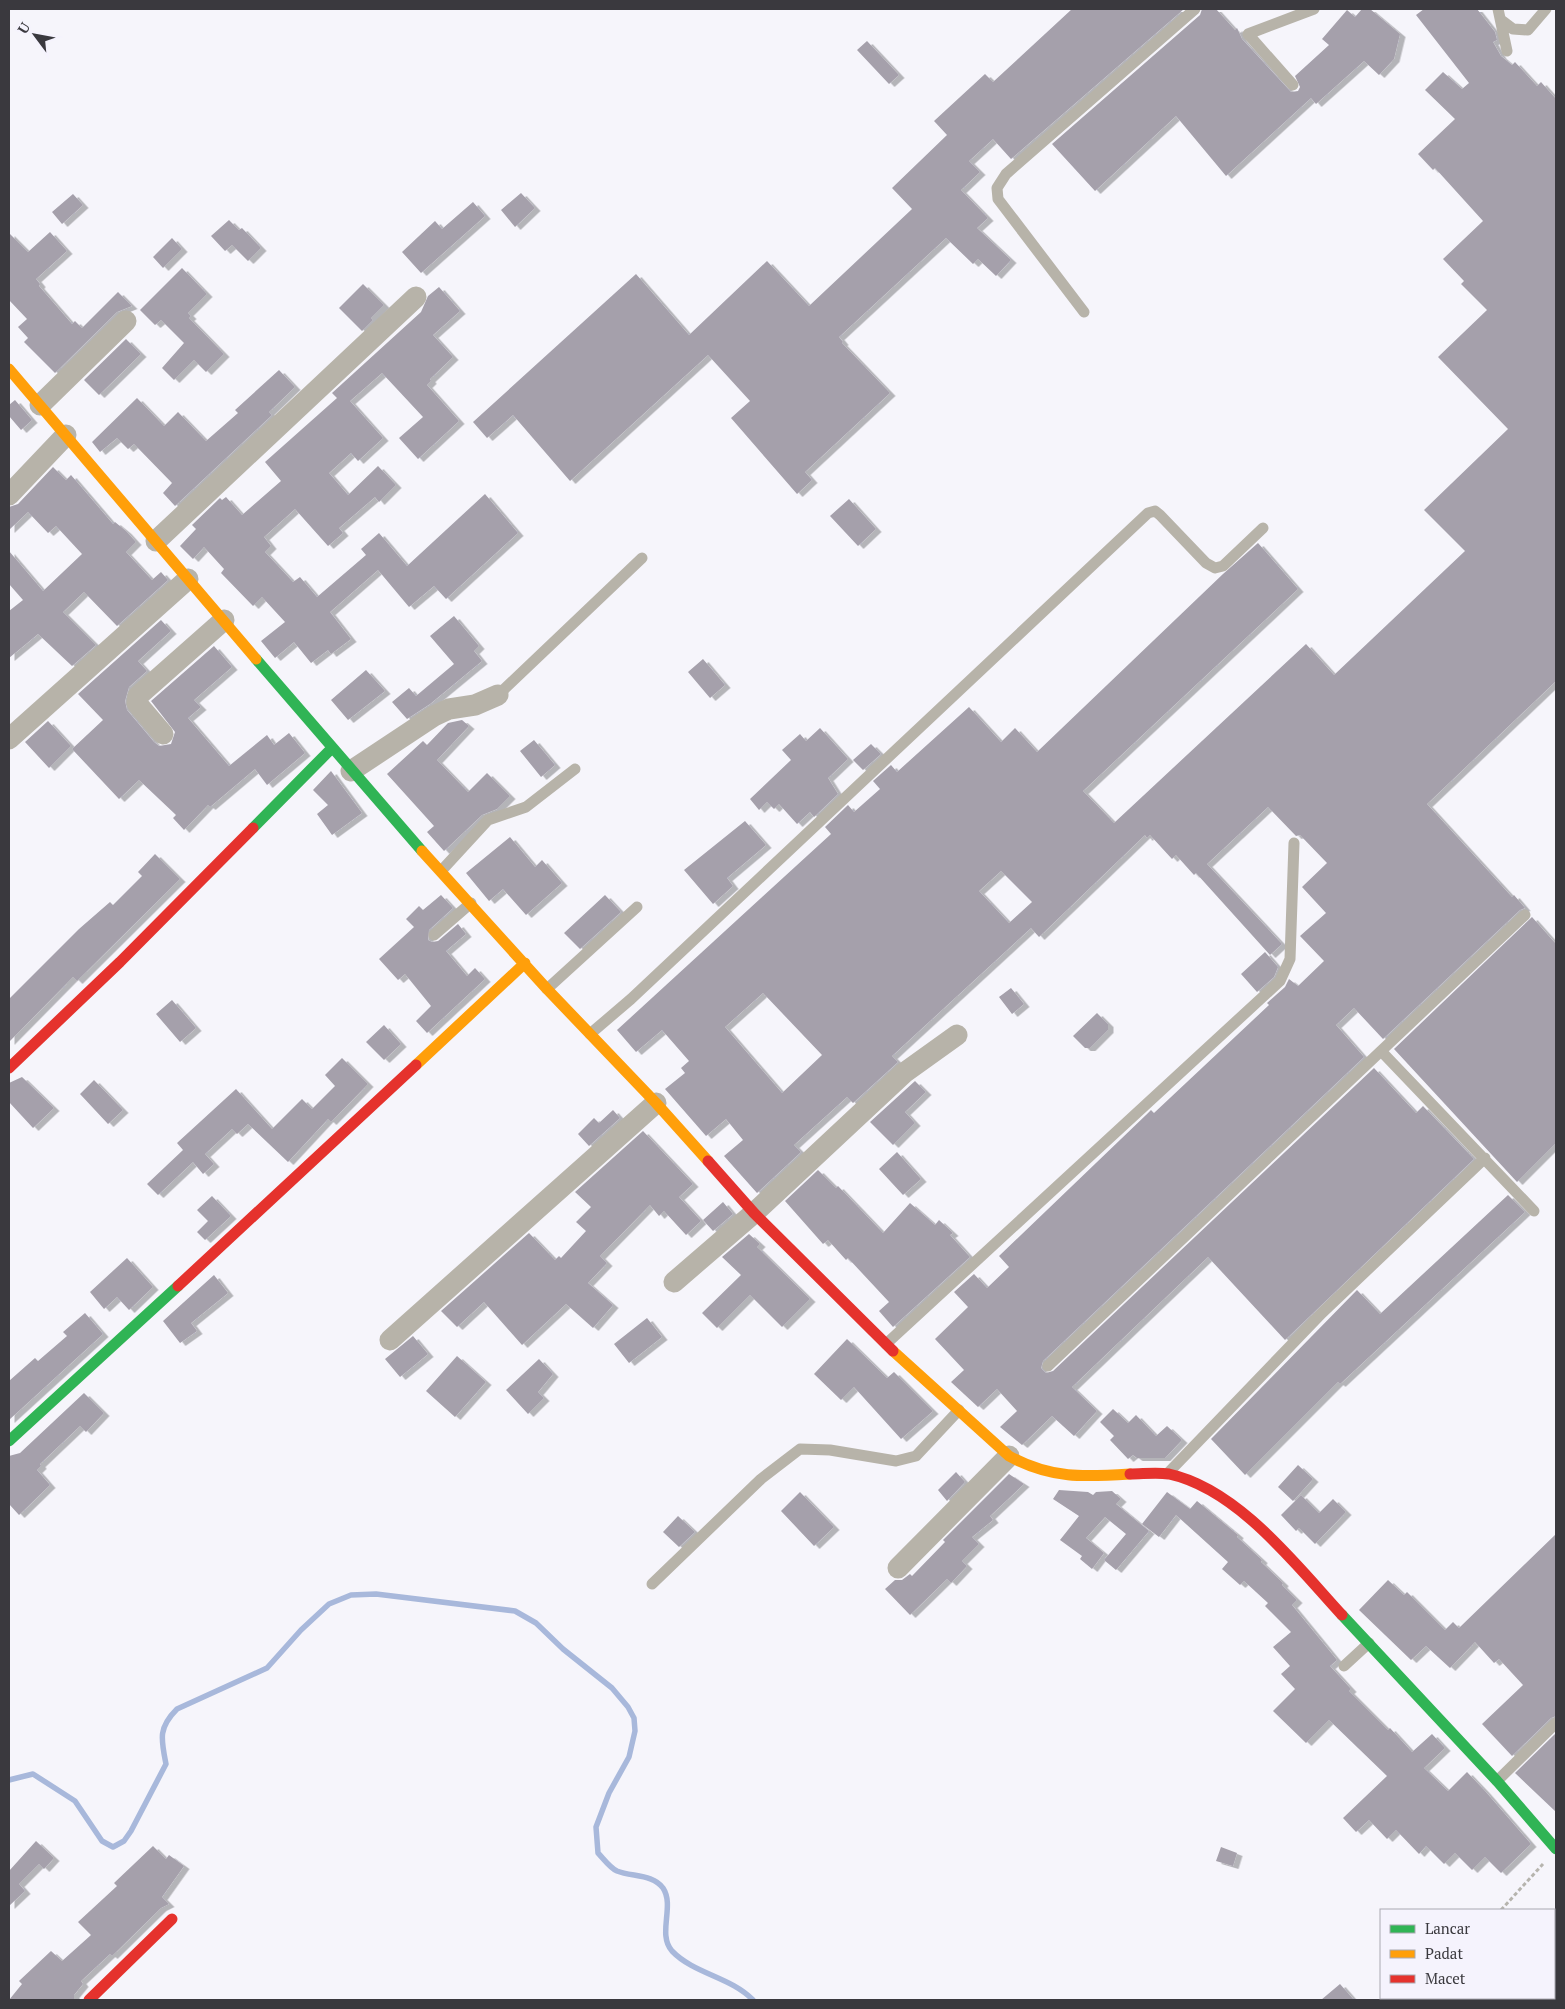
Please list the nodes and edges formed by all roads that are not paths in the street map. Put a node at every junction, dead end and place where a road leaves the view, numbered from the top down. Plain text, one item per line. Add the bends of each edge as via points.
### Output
1 (1195, 9) edge
2 (1314, 9) edge
3 (1546, 9) edge
4 (1500, 14) edge
5 (1507, 51) dead end
6 (1293, 85) dead end
7 (416, 297) dead end
8 (1084, 312) dead end
9 (126, 321) dead end
10 (9, 369) edge
11 (40, 405) junction
12 (66, 435) junction
13 (9, 495) edge
14 (1263, 528) dead end
15 (156, 541) junction
16 (642, 558) dead end
17 (188, 579) junction
18 (224, 620) junction
19 (498, 695) joint
20 (163, 734) dead end
21 (9, 739) edge
22 (332, 748) junction
23 (575, 769) dead end
24 (351, 770) junction
25 (1294, 843) dead end
26 (442, 870) junction
27 (471, 903) junction
28 (637, 907) dead end
29 (1525, 915) dead end
30 (434, 936) dead end
31 (525, 964) junction
32 (548, 989) junction
33 (590, 1034) junction
34 (957, 1035) dead end
35 (1381, 1051) junction
36 (9, 1068) edge
37 (656, 1103) junction
38 (1485, 1158) junction
39 (1534, 1211) dead end
40 (754, 1213) junction
41 (674, 1282) dead end
42 (390, 1340) dead end
43 (886, 1344) junction
44 (1048, 1366) dead end
45 (959, 1410) junction
46 (9, 1441) edge
47 (1009, 1456) junction
48 (1168, 1474) junction
49 (898, 1568) dead end
50 (652, 1584) dead end
51 (1369, 1644) junction
52 (1344, 1666) dead end
53 (1556, 1723) edge
54 (1497, 1781) junction
55 (1556, 1849) edge
56 (172, 1919) dead end
57 (88, 2000) edge

1 - 8 lane via 1006,174 997,188 998,199
2 - 6 lane via 1248,34
3 - 4 lane via 1528,30 1513,29
4 - 5 lane
7 - 15 street
9 - 11 street
10 - 11 street
11 - 12 street
12 - 13 street
12 - 15 street
14 - 33 lane via 1223,566 1215,568 1206,563 1160,514 1148,513 631,1000
15 - 17 street
16 - 19 lane
17 - 18 street
17 - 21 street
18 - 20 street via 138,696 137,703
18 - 22 street
19 - 24 street via 434,716
22 - 24 street
22 - 36 street via 120,962
23 - 26 lane via 526,807 488,820
24 - 26 street
25 - 43 lane via 1290,959 1280,981
26 - 27 street
27 - 30 lane
27 - 31 street
28 - 32 lane
29 - 35 lane
31 - 32 street
31 - 46 street
32 - 33 street
33 - 37 street
34 - 40 street via 897,1080
35 - 38 lane
35 - 44 lane
37 - 40 street
37 - 42 street
38 - 39 lane
38 - 48 lane via 1322,1313
40 - 41 street
40 - 43 street
43 - 45 street
45 - 47 street
45 - 50 lane via 916,1456 896,1461 830,1450 800,1449 761,1479
47 - 48 street via 1025,1466 1057,1476
47 - 49 street
48 - 51 street via 1216,1493 1251,1521
51 - 52 lane
51 - 54 street
53 - 54 lane
54 - 55 street
56 - 57 street

